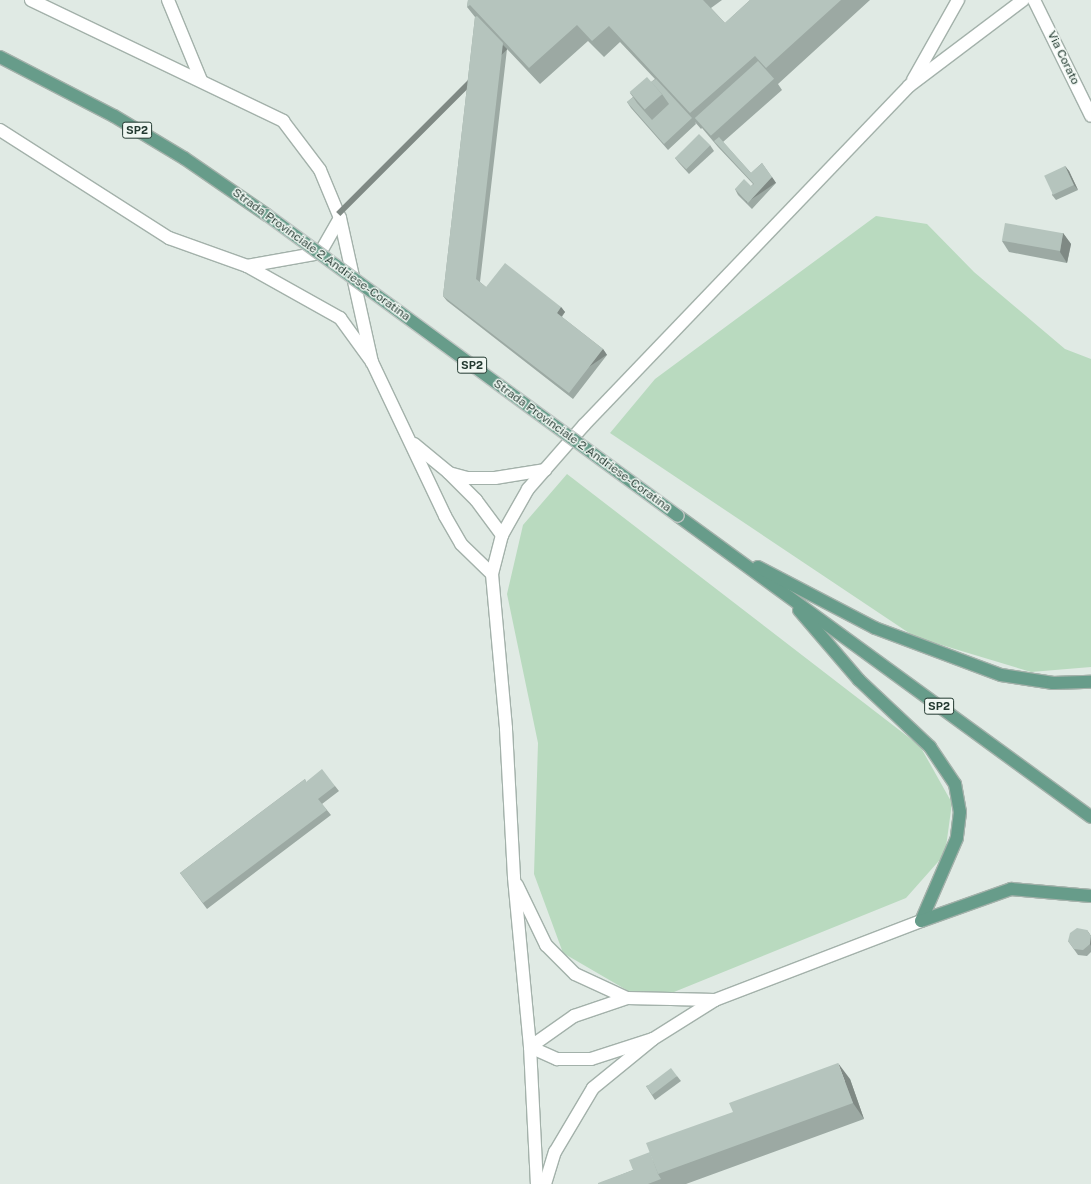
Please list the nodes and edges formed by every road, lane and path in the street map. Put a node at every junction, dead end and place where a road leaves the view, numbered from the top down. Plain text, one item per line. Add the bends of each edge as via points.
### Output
1 (31, 0) edge
2 (168, 0) edge
3 (1023, 0) edge
4 (1034, 0) edge
5 (959, 1) edge
6 (0, 57) edge
7 (201, 80) junction
8 (909, 86) junction
9 (1091, 116) edge
10 (0, 130) edge
11 (340, 218) junction
12 (247, 266) junction
13 (372, 362) junction
14 (411, 442) junction
15 (545, 470) junction
16 (448, 472) junction
17 (502, 535) junction
18 (721, 548) junction
19 (492, 574) junction
20 (786, 595) junction
21 (1091, 682) edge
22 (1091, 817) edge
23 (514, 877) junction
24 (1091, 896) edge
25 (921, 921) junction
26 (627, 998) junction
27 (715, 1000) junction
28 (653, 1039) junction
29 (530, 1047) junction
30 (537, 1184) edge
31 (545, 1184) edge

1 - 7 main road
2 - 7 main road
3 - 8 main road
4 - 9 main road, Via Corato
5 - 8 main road
6 - 18 main road, Strada Provinciale 2 Andriese-Coratina / SP2, bridge via 114,116 184,158 267,214
7 - 11 main road via 283,122 320,170
8 - 15 main road via 589,419
10 - 12 main road via 168,238
11 - 12 main road via 320,253
11 - 13 main road
12 - 13 main road via 340,318
13 - 14 main road
14 - 16 main road
14 - 19 main road via 444,516 460,544
15 - 16 main road via 495,478 468,478
15 - 17 main road via 528,489
16 - 17 main road via 476,500
17 - 19 main road
18 - 20 main road, Strada Provinciale 2 Andriese-Coratina / SP2
18 - 21 main road via 875,628 1001,675 1053,683
19 - 23 main road via 506,728
20 - 22 main road, Strada Provinciale 2 Andriese-Coratina / SP2
20 - 25 main road via 859,680 930,747 955,784 960,812 957,838
23 - 26 main road via 546,945 575,974
23 - 29 main road
24 - 25 main road via 1011,889
25 - 27 main road
26 - 27 main road
26 - 29 main road via 574,1016
27 - 28 main road
28 - 29 main road via 591,1059 557,1059
28 - 31 main road via 593,1088 555,1152
29 - 30 main road

